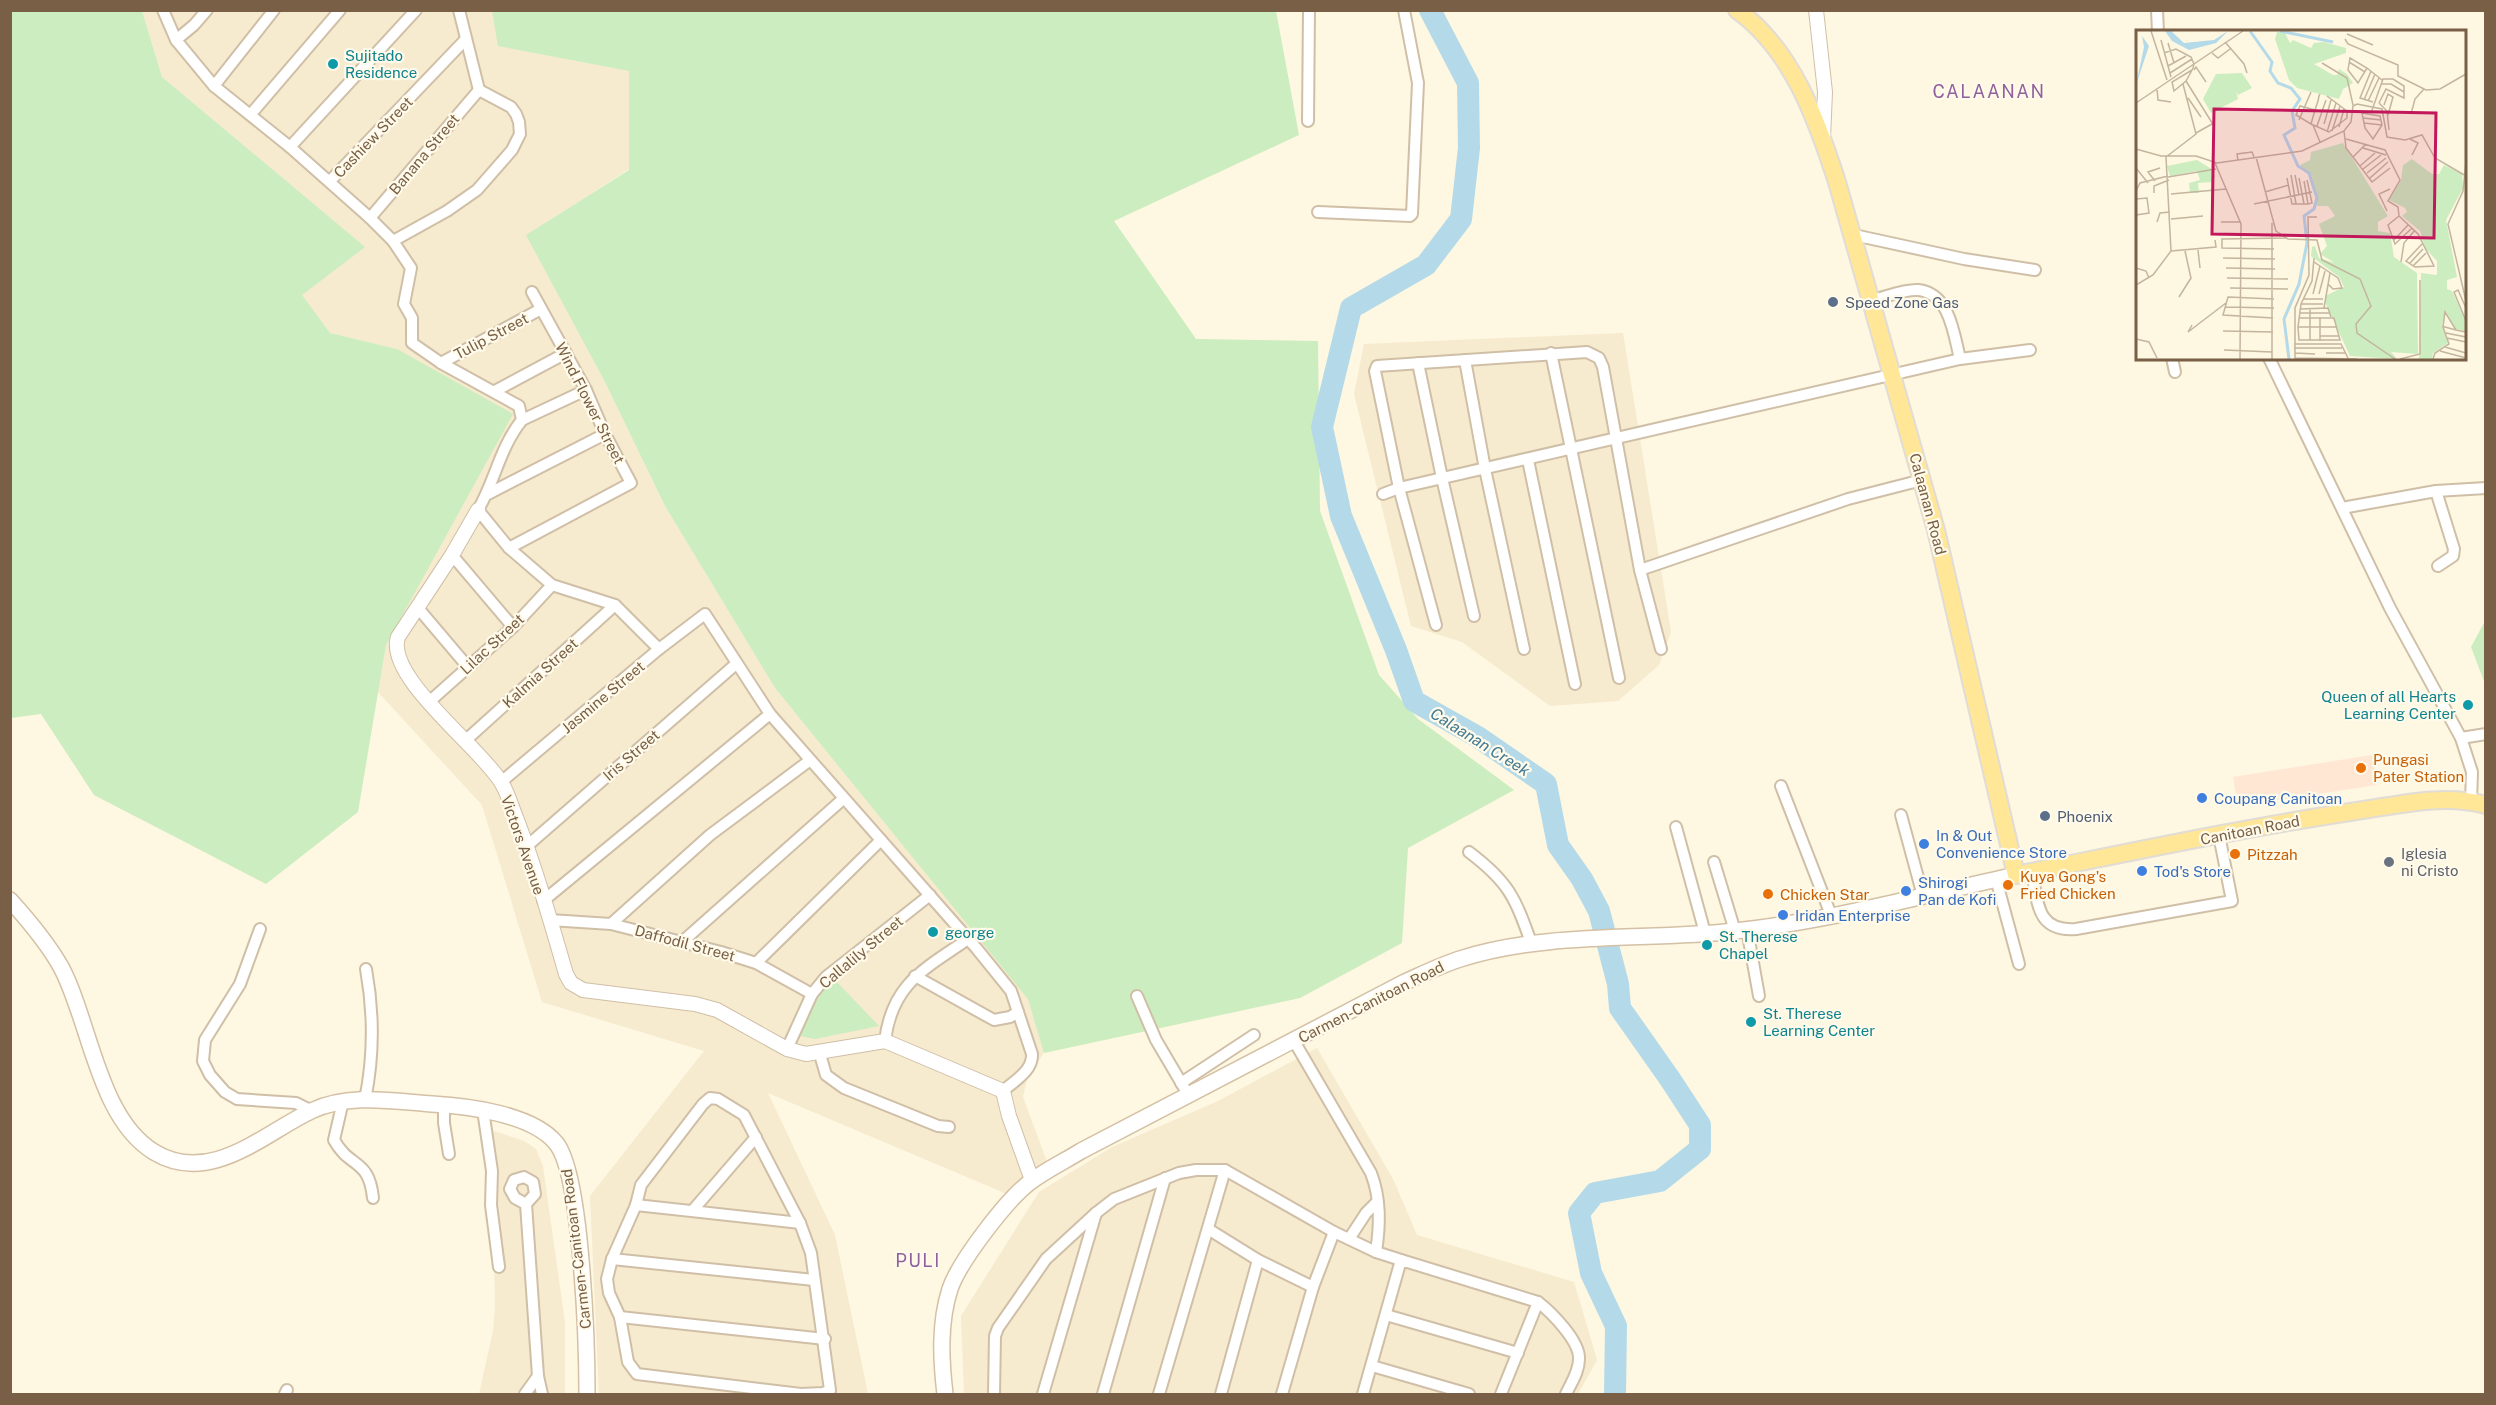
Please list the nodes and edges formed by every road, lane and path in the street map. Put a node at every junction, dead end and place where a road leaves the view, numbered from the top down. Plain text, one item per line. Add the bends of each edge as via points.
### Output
1 (163, 10) edge
2 (207, 10) edge
3 (274, 10) edge
4 (340, 10) edge
5 (416, 10) edge
6 (459, 10) edge
7 (1309, 10) edge
8 (1404, 10) edge
9 (1737, 10) edge
10 (1816, 10) edge
11 (2157, 10) edge
12 (2158, 30) edge
13 (176, 40) junction
14 (465, 40) junction
15 (214, 86) junction
16 (479, 90) junction
17 (251, 114) junction
18 (1308, 121) dead end
19 (1823, 138) junction
20 (290, 147) junction
21 (330, 182) junction
22 (1317, 212) dead end
23 (370, 218) junction
24 (1854, 235) junction
25 (393, 241) junction
26 (2035, 270) dead end
27 (532, 292) dead end
28 (1872, 300) junction
29 (541, 309) junction
30 (2030, 350) dead end
31 (566, 353) junction
32 (1551, 353) junction
33 (1960, 359) junction
34 (1465, 360) junction
35 (2172, 360) edge
36 (2270, 360) edge
37 (441, 363) junction
38 (1419, 363) junction
39 (2175, 372) dead end
40 (1892, 374) junction
41 (586, 390) junction
42 (495, 391) junction
43 (522, 420) junction
44 (605, 434) junction
45 (1617, 438) junction
46 (1572, 449) junction
47 (1528, 460) junction
48 (1485, 469) junction
49 (1442, 478) junction
50 (1922, 480) junction
51 (1400, 488) junction
52 (2486, 488) edge
53 (2436, 491) junction
54 (1383, 494) dead end
55 (486, 495) junction
56 (2342, 508) junction
57 (478, 510) junction
58 (509, 548) junction
59 (452, 555) junction
60 (2438, 566) dead end
61 (1640, 570) junction
62 (552, 585) junction
63 (615, 605) junction
64 (418, 608) junction
65 (1474, 616) dead end
66 (1436, 625) dead end
67 (513, 627) junction
68 (1524, 649) dead end
69 (1661, 649) dead end
70 (659, 650) junction
71 (736, 664) junction
72 (468, 667) junction
73 (1619, 678) dead end
74 (1575, 684) dead end
75 (429, 702) junction
76 (770, 714) junction
77 (2486, 734) edge
78 (2461, 738) junction
79 (466, 740) junction
80 (809, 760) junction
81 (501, 782) junction
82 (1781, 786) dead end
83 (843, 799) junction
84 (2478, 803) edge
85 (1901, 815) dead end
86 (1676, 826) dead end
87 (2219, 835) junction
88 (880, 840) junction
89 (527, 846) junction
90 (1469, 852) dead end
91 (1714, 862) dead end
92 (2024, 873) junction
93 (1996, 879) junction
94 (930, 895) junction
95 (1923, 896) junction
96 (10, 900) edge
97 (543, 901) junction
98 (1831, 915) junction
99 (550, 920) junction
100 (611, 924) junction
101 (260, 929) dead end
102 (1741, 930) junction
103 (1705, 933) junction
104 (968, 939) junction
105 (682, 942) junction
106 (1532, 945) junction
107 (756, 963) junction
108 (2019, 964) dead end
109 (366, 969) dead end
110 (915, 976) junction
111 (812, 994) junction
112 (1137, 996) dead end
113 (1759, 996) dead end
114 (1018, 1012) junction
115 (1254, 1035) dead end
116 (885, 1041) junction
117 (1294, 1041) junction
118 (787, 1049) junction
119 (819, 1051) junction
120 (1185, 1089) junction
121 (1003, 1091) junction
122 (365, 1100) junction
123 (343, 1101) junction
124 (444, 1105) junction
125 (483, 1110) junction
126 (312, 1111) junction
127 (949, 1127) dead end
128 (756, 1137) junction
129 (449, 1154) dead end
130 (1225, 1170) junction
131 (1166, 1178) junction
132 (1032, 1180) junction
133 (373, 1198) dead end
134 (1377, 1202) junction
135 (526, 1204) dead end
136 (636, 1205) junction
137 (693, 1210) junction
138 (1096, 1213) junction
139 (800, 1223) junction
140 (1208, 1228) junction
141 (1334, 1232) junction
142 (1349, 1239) junction
143 (1376, 1252) junction
144 (612, 1259) junction
145 (1258, 1260) junction
146 (1401, 1260) junction
147 (499, 1267) dead end
148 (814, 1280) junction
149 (1313, 1287) junction
150 (1539, 1302) junction
151 (1386, 1315) junction
152 (620, 1317) junction
153 (825, 1340) junction
154 (1518, 1353) junction
155 (1371, 1366) junction
156 (538, 1376) junction
157 (734, 1391) edge
158 (525, 1395) edge
159 (542, 1395) edge
160 (587, 1395) edge
161 (945, 1395) edge
162 (994, 1395) edge
163 (1043, 1395) edge
164 (1103, 1395) edge
165 (1159, 1395) edge
166 (1221, 1395) edge
167 (1282, 1395) edge
168 (1363, 1395) edge
169 (1469, 1395) edge
170 (1501, 1395) edge
171 (1566, 1395) edge

1 - 13 street
2 - 13 street
3 - 15 street
4 - 17 street
5 - 20 street
6 - 14 street
7 - 18 street
8 - 22 street via 1418,83 1412,214
9 - 19 main road, Calaanan Road via 1761,31 1785,64
10 - 19 street via 1825,92
11 - 12 street
13 - 15 street
14 - 16 street
14 - 21 street, Cashiew Street
15 - 17 street
16 - 23 street, Banana Street
16 - 25 street via 511,107 516,114 520,134 512,150 477,190
17 - 20 street
19 - 24 main road, Calaanan Road
20 - 21 street
21 - 23 street
23 - 25 street
24 - 26 street
24 - 28 main road, Calaanan Road
25 - 37 street via 411,268 404,304 412,318 412,343
27 - 29 street, Wind Flower Street
28 - 33 street via 1916,290 1929,294 1947,310
28 - 40 main road, Calaanan Road
29 - 31 street, Wind Flower Street
29 - 37 street, Tulip Street
30 - 33 street
31 - 41 street, Wind Flower Street
31 - 42 street
32 - 34 street
32 - 45 street via 1587,351 1599,358
32 - 46 street
33 - 40 street
34 - 38 street
34 - 48 street
35 - 39 street
36 - 56 street
37 - 42 street
38 - 49 street
38 - 51 street via 1376,368
40 - 45 street
40 - 50 main road, Calaanan Road
41 - 43 street
41 - 44 street, Wind Flower Street
42 - 43 street via 519,406
43 - 55 street, Victors Avenue via 500,457
44 - 55 street
44 - 58 street, Wind Flower Street via 631,483
45 - 46 street
45 - 61 street
46 - 47 street
46 - 73 street
47 - 48 street
47 - 74 street
48 - 49 street
48 - 68 street
49 - 51 street
49 - 65 street
50 - 61 street via 1848,499
50 - 92 main road, Calaanan Road
51 - 54 street
51 - 66 street
52 - 53 street
53 - 56 street
53 - 60 street via 2454,549 2453,556
55 - 57 street, Victors Avenue
56 - 78 street via 2390,608
57 - 58 street
57 - 59 street, Victors Avenue
58 - 62 street
59 - 64 street, Victors Avenue
59 - 67 street
61 - 69 street
62 - 63 street
62 - 67 street, Lilac Street
63 - 70 street
63 - 79 street, Kalmia Street
64 - 72 street
64 - 75 street, Victors Avenue via 395,645 403,668
67 - 72 street, Lilac Street
70 - 71 street, Jasmine Street via 705,614
70 - 81 street, Jasmine Street
71 - 76 street
71 - 89 street, Iris Street
72 - 75 street, Lilac Street
75 - 79 street, Victors Avenue
76 - 80 street
76 - 97 street
77 - 78 street
78 - 84 street
79 - 81 street, Victors Avenue
80 - 83 street
80 - 100 street via 711,835
81 - 89 street, Victors Avenue
82 - 98 street
83 - 88 street
83 - 105 street
84 - 87 main road, Canitoan Road via 2456,799 2421,801
85 - 95 street
86 - 103 street
87 - 92 main road, Canitoan Road
87 - 92 street via 2232,901 2076,929 2057,929 2042,916
88 - 94 street
88 - 107 street
89 - 97 street, Victors Avenue
90 - 106 street via 1504,883
91 - 102 street
92 - 93 main road, Carmen-Canitoan Road
93 - 95 main road, Carmen-Canitoan Road
93 - 108 street
94 - 104 street
94 - 111 street, Callalily Street via 826,977
95 - 98 main road, Carmen-Canitoan Road
96 - 126 main road, Carmen-Canitoan Road via 42,937 61,967 114,1107 133,1133 156,1153 189,1164 213,1161 247,1148
97 - 99 street, Victors Avenue
98 - 102 main road, Carmen-Canitoan Road
99 - 100 street, Daffodil Street
99 - 118 street, Victors Avenue via 566,974 577,987 717,1010
100 - 105 street, Daffodil Street
101 - 126 street via 240,984 204,1040 203,1061 210,1076 237,1099 296,1103
102 - 103 main road, Carmen-Canitoan Road
102 - 113 street
103 - 106 main road, Carmen-Canitoan Road
104 - 110 street
104 - 114 street via 1011,991
105 - 107 street, Daffodil Street
106 - 117 main road, Carmen-Canitoan Road via 1461,959 1429,971
107 - 111 street, Daffodil Street
109 - 122 street via 372,1012 372,1068
110 - 114 street via 994,1020
110 - 116 street via 899,994
111 - 118 street, Callalily Street
112 - 120 street via 1146,1021
114 - 121 street via 1032,1062
115 - 120 street
116 - 119 street, Victors Avenue
116 - 121 street
117 - 120 main road, Carmen-Canitoan Road
117 - 134 street via 1371,1173 1377,1187
118 - 119 street, Victors Avenue via 806,1054
119 - 127 street via 826,1075 844,1088
120 - 132 main road, Carmen-Canitoan Road
121 - 132 street
122 - 123 main road, Carmen-Canitoan Road
122 - 124 main road, Carmen-Canitoan Road
123 - 126 main road, Carmen-Canitoan Road
123 - 133 street via 334,1140 340,1150 367,1172
124 - 125 main road, Carmen-Canitoan Road
124 - 129 street
125 - 147 street
125 - 160 main road, Carmen-Canitoan Road via 543,1131 558,1145 565,1160 585,1306
128 - 136 street via 744,1115 710,1098 641,1185
128 - 137 street
128 - 139 street
130 - 131 street via 1196,1170
130 - 140 street
130 - 141 street
131 - 138 street via 1114,1199
131 - 164 street
132 - 161 main road, Carmen-Canitoan Road via 988,1227 951,1287 942,1340
134 - 142 street
134 - 143 street via 1380,1218
135 - 156 street
136 - 137 street
136 - 144 street
137 - 139 street
138 - 162 street via 1046,1259 998,1328
138 - 163 street
139 - 148 street via 811,1253
140 - 145 street
140 - 165 street
141 - 142 street
141 - 149 street
142 - 143 street
143 - 146 street
144 - 148 street
144 - 152 street via 607,1279
145 - 149 street
145 - 166 street
146 - 150 street
146 - 151 street
148 - 153 street
149 - 167 street
150 - 154 street
150 - 171 street via 1554,1315 1579,1352 1580,1361
151 - 154 street
151 - 155 street
152 - 153 street
152 - 157 street via 632,1371
153 - 157 street via 830,1390 801,1394
154 - 170 street
155 - 168 street
155 - 169 street
156 - 158 street
156 - 159 street

